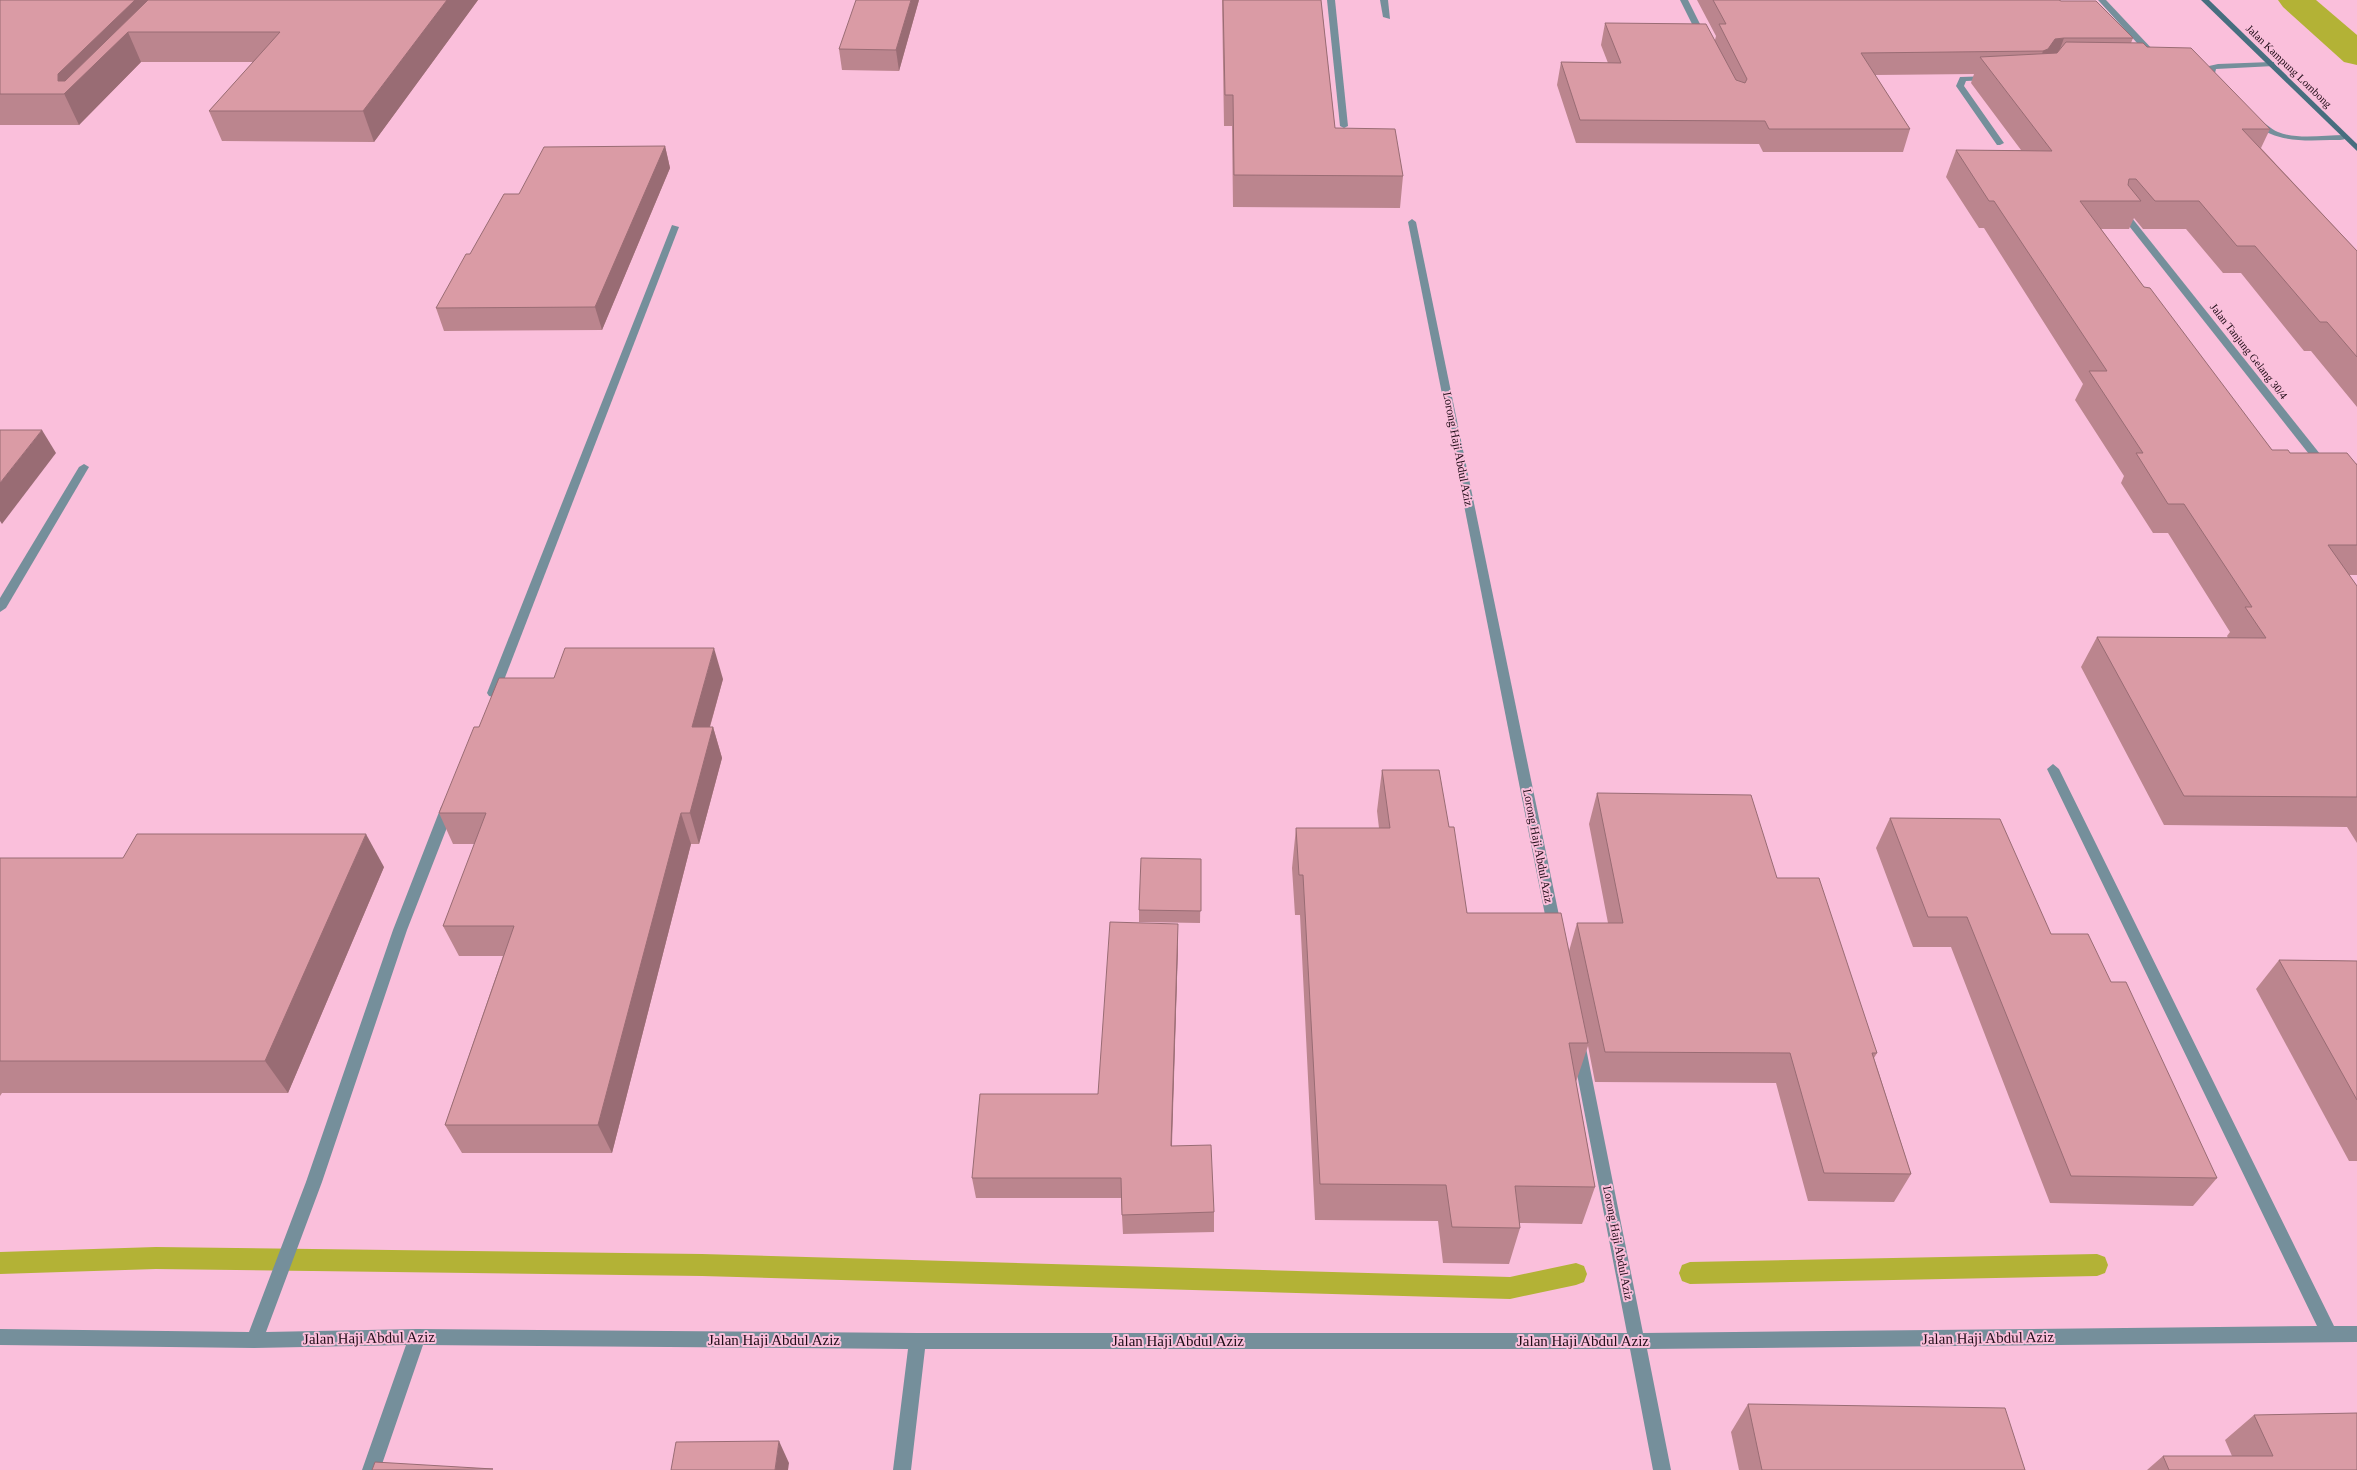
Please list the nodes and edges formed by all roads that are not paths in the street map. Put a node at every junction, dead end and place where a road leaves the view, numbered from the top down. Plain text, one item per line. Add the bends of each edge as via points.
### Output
1 (1331, 0) edge
2 (1384, 0) edge
3 (1684, 0) edge
4 (2102, 0) edge
5 (2206, 0) edge
6 (1387, 17) dead end
7 (1706, 42) edge
8 (2159, 58) edge
9 (2207, 64) edge
10 (2226, 64) junction
11 (2271, 64) junction
12 (1998, 78) edge
13 (2229, 92) edge
14 (2249, 114) edge
15 (1344, 126) edge
16 (2345, 137) junction
17 (2000, 143) dead end
18 (2357, 149) edge
19 (2122, 210) edge
20 (1412, 222) dead end
21 (675, 228) dead end
22 (84, 467) dead end
23 (2332, 476) edge
24 (0, 608) edge
25 (487, 708) edge
26 (2053, 770) dead end
27 (454, 791) edge
28 (1557, 942) edge
29 (1577, 1039) edge
30 (2357, 1334) edge
31 (2330, 1335) junction
32 (0, 1337) edge
33 (417, 1337) junction
34 (254, 1340) junction
35 (917, 1341) junction
36 (1638, 1341) junction
37 (371, 1470) edge
38 (902, 1470) edge
39 (1662, 1470) edge

1 - 15 street
2 - 6 street
3 - 7 street
4 - 8 street via 2148,51
5 - 11 street, Jalan Kampung Lombong
9 - 10 street
10 - 11 street
10 - 13 street via 2212,68 2212,73
11 - 16 street, Jalan Kampung Lombong
12 - 17 street via 1970,78 1960,82 1960,86
14 - 16 street via 2273,134
16 - 18 street, Jalan Kampung Lombong
19 - 23 street, Jalan Tanjung Gelang 30/4
20 - 28 street, Lorong Haji Abdul Aziz
21 - 25 street
22 - 24 street
26 - 31 street
27 - 34 street via 400,930 314,1182
29 - 36 street, Lorong Haji Abdul Aziz
30 - 31 street, Jalan Haji Abdul Aziz
31 - 36 street, Jalan Haji Abdul Aziz
32 - 34 street, Jalan Haji Abdul Aziz
33 - 34 street, Jalan Haji Abdul Aziz
33 - 35 street, Jalan Haji Abdul Aziz
33 - 37 street
35 - 36 street, Jalan Haji Abdul Aziz
35 - 38 street
36 - 39 street, Lorong Haji Abdul Aziz

